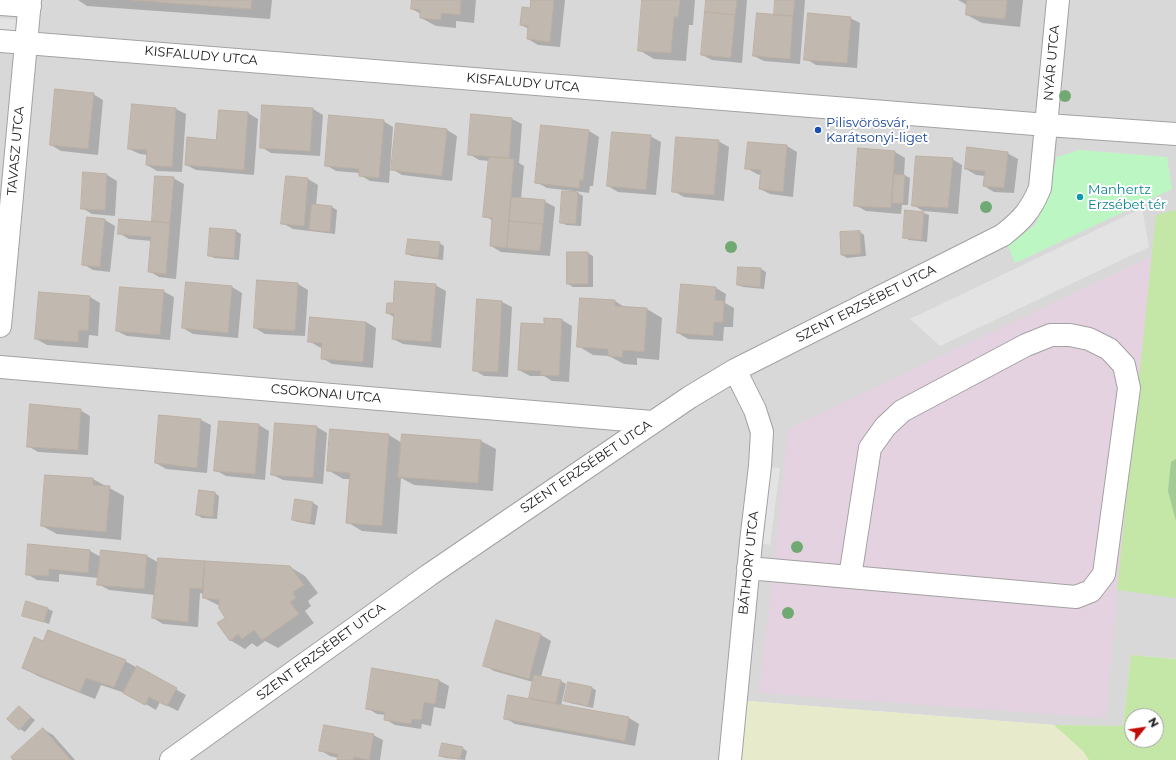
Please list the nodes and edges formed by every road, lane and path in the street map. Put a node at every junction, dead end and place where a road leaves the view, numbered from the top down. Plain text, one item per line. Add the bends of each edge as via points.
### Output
1 (1058, 0) edge
2 (30, 3) edge
3 (0, 4) edge
4 (0, 41) edge
5 (26, 43) junction
6 (1047, 126) junction
7 (1176, 134) edge
8 (0, 326) edge
9 (0, 367) edge
10 (735, 370) junction
11 (652, 422) junction
12 (748, 568) junction
13 (850, 577) junction
14 (171, 760) edge
15 (730, 760) edge

1 - 6 street, NYÁR UTCA
2 - 3 street
2 - 5 street, TAVASZ UTCA
4 - 5 street, KISFALUDY UTCA
5 - 6 street, KISFALUDY UTCA
5 - 8 street, TAVASZ UTCA
6 - 7 street
6 - 10 street, SZENT ERZSÉBET UTCA via 1040,188 1034,203 1015,225 1003,234
9 - 11 street, CSOKONAI UTCA
10 - 11 street, SZENT ERZSÉBET UTCA
10 - 12 street, BÁTHORY UTCA via 755,410 762,432
11 - 14 street, SZENT ERZSÉBET UTCA via 429,574
12 - 13 street
12 - 15 street, BÁTHORY UTCA
13 - 13 street via 1076,598 1091,591 1104,574 1129,388 1124,365 1109,349 1089,339 1051,335 1026,345 902,410 885,427 870,448

